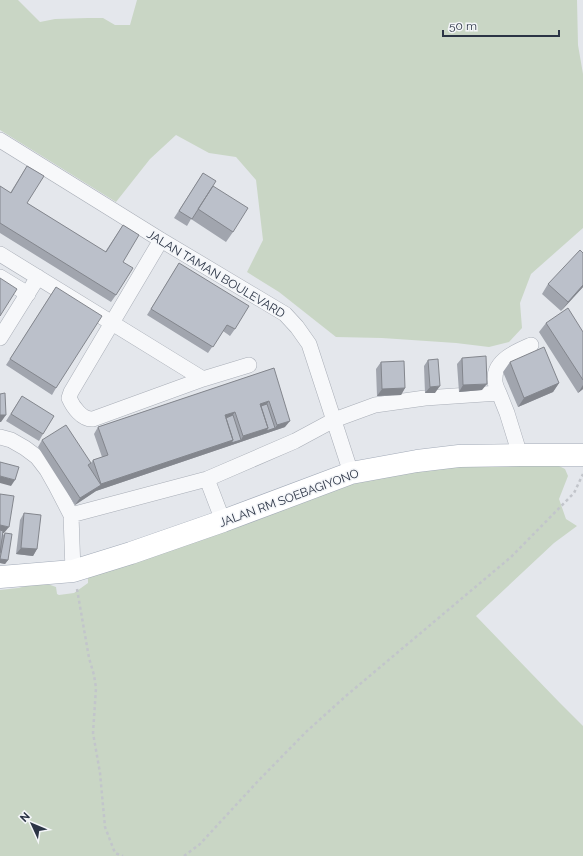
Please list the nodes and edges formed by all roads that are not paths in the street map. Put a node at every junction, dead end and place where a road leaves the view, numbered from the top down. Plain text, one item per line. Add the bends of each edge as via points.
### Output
1 (0, 140) edge
2 (161, 240) junction
3 (0, 254) edge
4 (38, 277) junction
5 (0, 278) edge
6 (28, 294) junction
7 (112, 323) junction
8 (0, 338) edge
9 (531, 345) dead end
10 (249, 365) dead end
11 (204, 379) junction
12 (499, 393) junction
13 (334, 420) junction
14 (0, 437) edge
15 (520, 454) junction
16 (583, 455) edge
17 (351, 473) junction
18 (207, 479) junction
19 (71, 515) junction
20 (223, 521) junction
21 (73, 571) junction
22 (0, 577) edge

1 - 2 street, JALAN TAMAN BOULEVARD
2 - 7 street
2 - 13 street, JALAN TAMAN BOULEVARD via 291,320 309,344
3 - 4 street
4 - 6 street
4 - 7 street
5 - 6 street
6 - 8 street
7 - 11 street
7 - 11 street via 69,398 75,408 88,419
9 - 12 street via 510,355 497,369 494,378
10 - 11 street
12 - 13 street via 425,398 376,405
12 - 15 street
13 - 17 street, JALAN TAMAN BOULEVARD
13 - 18 street via 295,441
14 - 19 street via 11,440 37,457 47,470
15 - 16 main road, JALAN RM SOEBAGIYONO
15 - 17 main road, JALAN RM SOEBAGIYONO via 431,459
17 - 20 main road, JALAN RM SOEBAGIYONO
18 - 19 street
18 - 20 street
19 - 21 street
20 - 21 main road, JALAN RM SOEBAGIYONO
21 - 22 main road, JALAN RM SOEBAGIYONO

